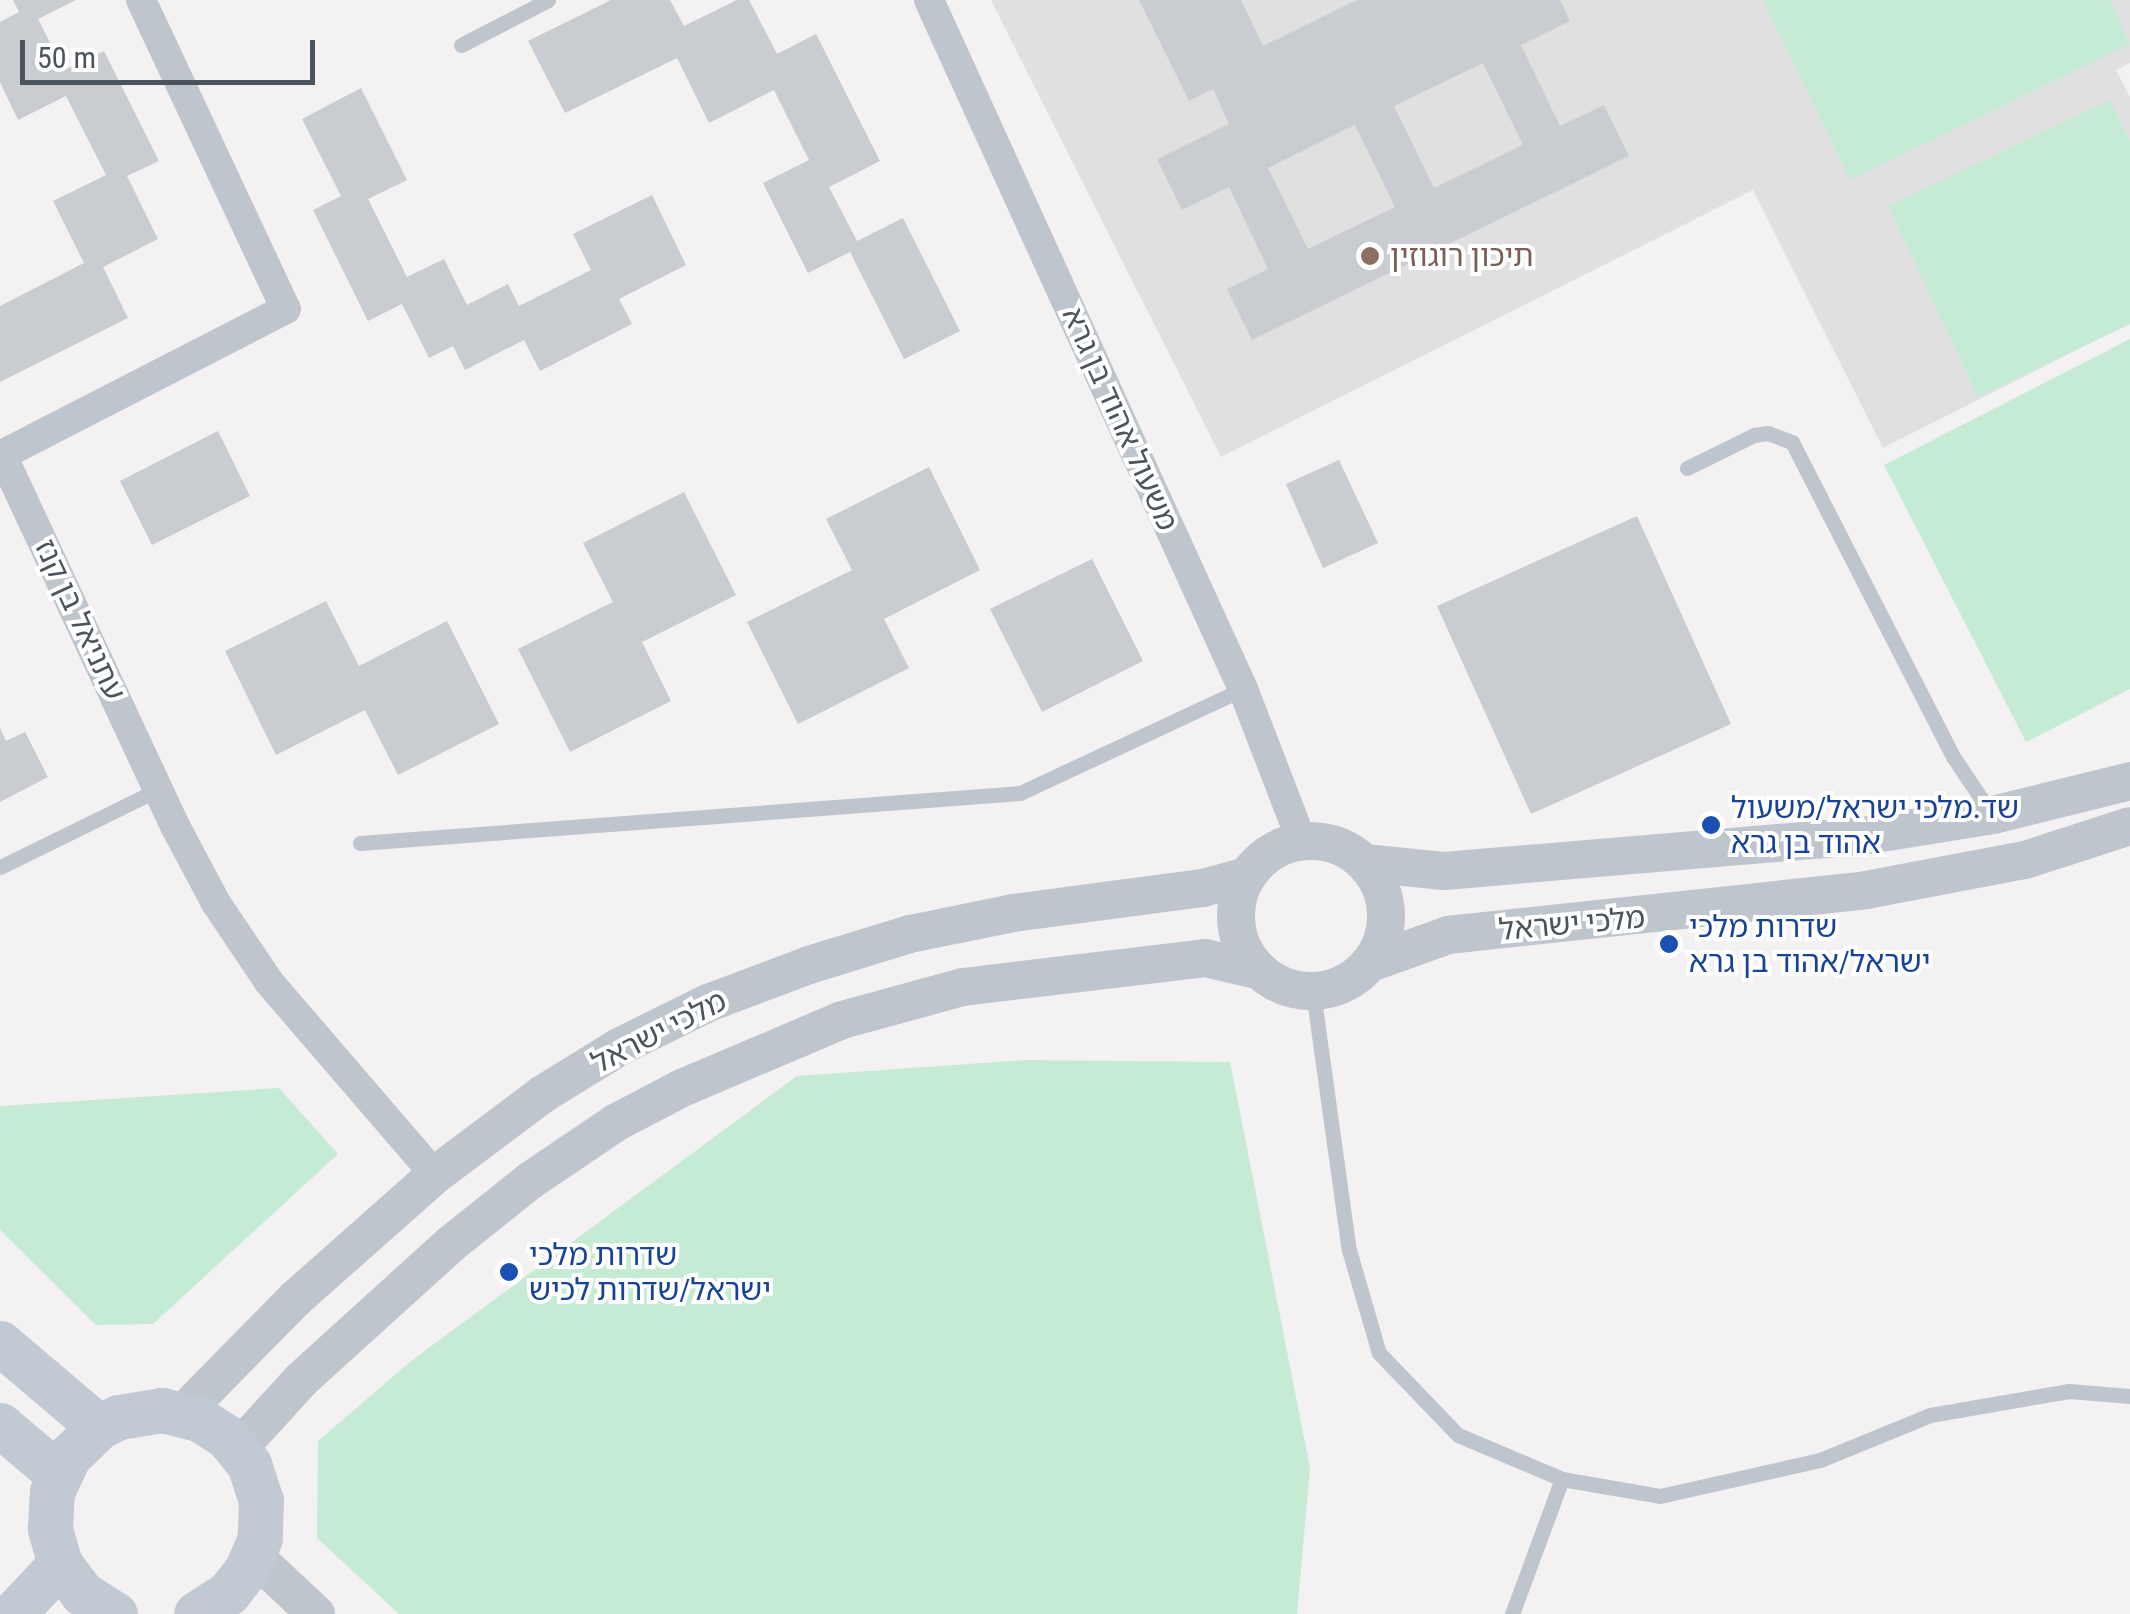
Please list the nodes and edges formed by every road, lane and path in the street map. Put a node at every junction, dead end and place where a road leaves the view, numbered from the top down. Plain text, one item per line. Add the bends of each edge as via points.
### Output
1 (141, 0) edge
2 (548, 0) edge
3 (929, 0) edge
4 (461, 45) dead end
5 (1, 455) edge
6 (1686, 468) dead end
7 (1242, 689) junction
8 (2130, 781) edge
9 (159, 788) junction
10 (1992, 816) junction
11 (2130, 826) edge
12 (1302, 842) junction
13 (360, 843) dead end
14 (1365, 863) junction
15 (0, 867) edge
16 (1248, 876) junction
17 (1370, 963) junction
18 (1257, 970) junction
19 (1313, 992) junction
20 (435, 1175) junction
21 (0, 1343) edge
22 (2130, 1396) edge
23 (184, 1414) junction
24 (0, 1425) edge
25 (99, 1426) junction
26 (238, 1449) junction
27 (58, 1474) junction
28 (1562, 1479) junction
29 (254, 1556) junction
30 (60, 1564) junction
31 (202, 1613) edge
32 (13, 1614) edge
33 (114, 1614) edge
34 (316, 1614) edge
35 (1512, 1614) edge

1 - 5 street, עתניאל בן קנז via 286,309
2 - 4 lane
3 - 7 street, משעול אהוד בן גרא
5 - 9 street, עתניאל בן קנז
6 - 10 lane via 1754,436 1768,433 1792,442 1954,758
7 - 12 street, משעול אהוד בן גרא
7 - 13 lane via 1020,793
8 - 10 street, מלכי ישראל
9 - 15 lane
9 - 20 street, עתניאל בן קנז via 216,903 269,982
10 - 14 street, מלכי ישראל via 1863,836 1444,871
11 - 17 street, מלכי ישראל via 2025,860 1866,890 1448,935
12 - 14 street via 1326,842
12 - 16 street via 1262,858
14 - 17 street via 1378,881 1386,923
16 - 18 street via 1235,924
16 - 20 street, מלכי ישראל via 1013,913 910,934 809,965 708,1003 619,1047
17 - 19 street via 1354,978
18 - 19 street via 1293,990
18 - 26 street, מלכי ישראל via 1204,958 963,987 842,1020 682,1088 617,1122 452,1243 302,1379
19 - 28 lane via 1349,1250 1379,1354 1458,1435
20 - 23 street, מלכי ישראל via 294,1299
21 - 25 main road
22 - 28 lane via 2068,1391 1930,1414 1820,1460 1660,1496
23 - 25 main road via 140,1412
23 - 26 main road via 214,1427
24 - 27 main road
25 - 27 main road
26 - 29 main road via 261,1500
27 - 30 main road via 50,1528
28 - 35 lane
29 - 31 main road via 239,1582
29 - 34 street
30 - 32 main road
30 - 33 main road via 82,1594

